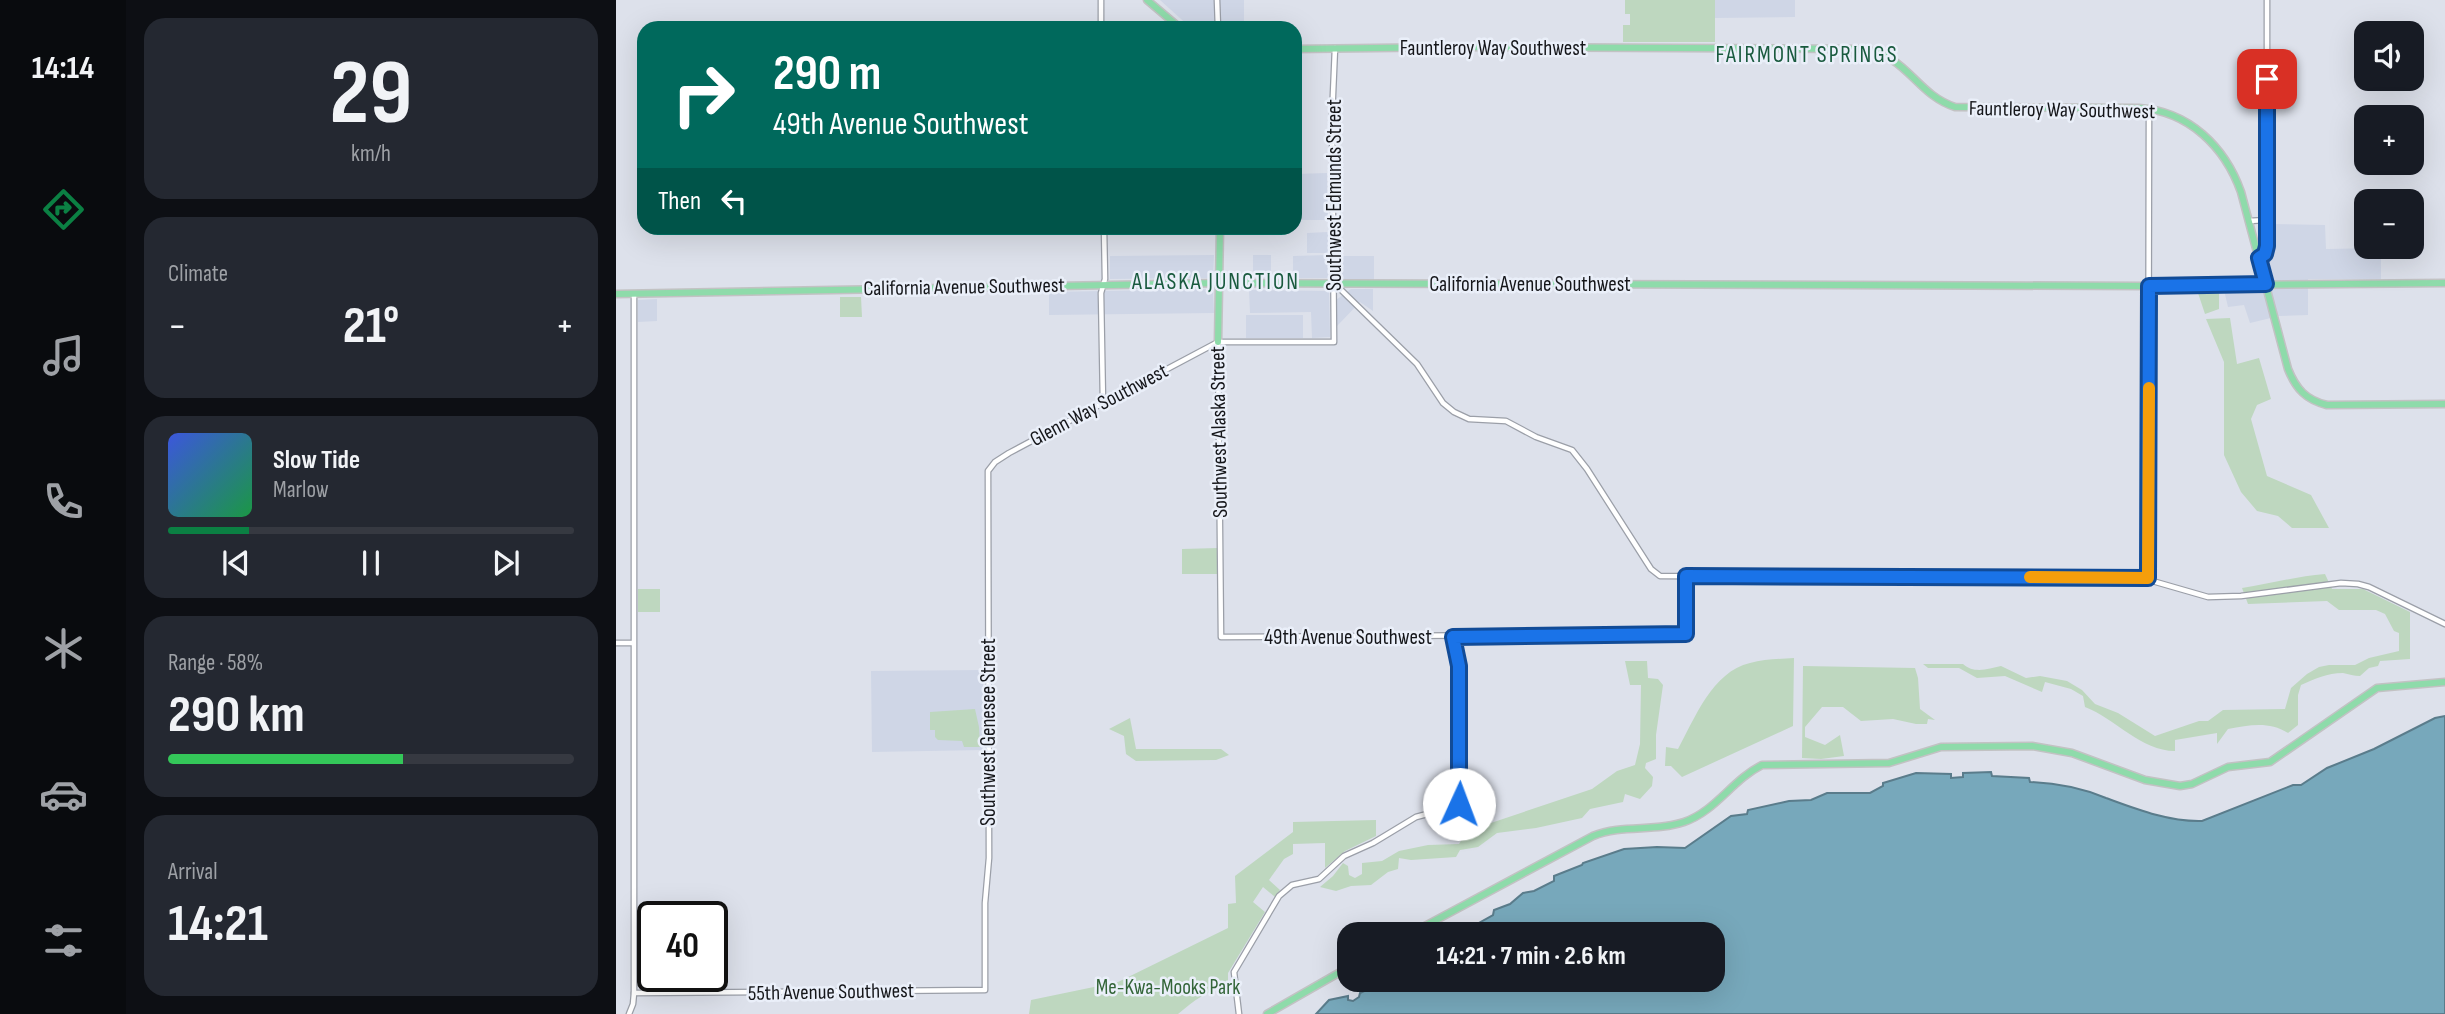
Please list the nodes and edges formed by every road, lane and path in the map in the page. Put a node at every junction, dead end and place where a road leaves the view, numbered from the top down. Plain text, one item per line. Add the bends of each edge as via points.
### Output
1 (1101, 0) edge
2 (1147, 0) edge
3 (1217, 0) edge
4 (2267, 0) edge
5 (1101, 21) edge
6 (1172, 21) edge
7 (1218, 21) edge
8 (1335, 48) junction
9 (1302, 49) edge
10 (2150, 108) junction
11 (2266, 220) junction
12 (2249, 221) junction
13 (1104, 235) edge
14 (1220, 235) edge
15 (2259, 258) junction
16 (1219, 283) junction
17 (2445, 283) edge
18 (1334, 284) junction
19 (2266, 284) junction
20 (1104, 285) junction
21 (2149, 286) junction
22 (616, 294) edge
23 (634, 294) junction
24 (1218, 342) junction
25 (1102, 403) junction
26 (2445, 404) edge
27 (987, 475) joint
28 (1686, 576) junction
29 (2148, 578) junction
30 (2445, 624) edge
31 (1221, 637) joint
32 (1453, 637) junction
33 (616, 643) edge
34 (633, 643) junction
35 (2445, 682) edge
36 (1432, 922) edge
37 (1337, 974) edge
38 (985, 990) joint
39 (634, 993) junction
40 (629, 1014) edge
41 (1239, 1014) edge
42 (1267, 1014) edge

1 - 5 street
2 - 6 main road
3 - 7 street
4 - 11 street
8 - 9 main road, Fauntleroy Way Southwest
8 - 10 main road, Fauntleroy Way Southwest via 1860,49 1887,55 1935,97 1955,107
8 - 18 street, Southwest Edmunds Street
10 - 12 main road, Fauntleroy Way Southwest via 2180,118 2212,142 2230,164
10 - 21 street
11 - 12 street
11 - 15 street via 2267,249
12 - 15 main road, Fauntleroy Way Southwest
13 - 20 street
14 - 16 main road, Southwest Alaska Street
15 - 19 main road, Fauntleroy Way Southwest
16 - 18 main road, California Avenue Southwest
16 - 20 main road, California Avenue Southwest
16 - 24 main road, Southwest Alaska Street
17 - 19 main road, California Avenue Southwest
18 - 21 main road, California Avenue Southwest
18 - 24 street, Southwest Edmunds Street via 1334,342
18 - 28 street via 1418,364 1454,412 1469,419 1506,421 1572,450 1651,569 1661,576
19 - 21 main road, California Avenue Southwest
19 - 26 main road, Fauntleroy Way Southwest via 2288,369 2306,396 2334,406
20 - 23 main road, California Avenue Southwest
20 - 25 street
21 - 29 street
22 - 23 main road, California Avenue Southwest
23 - 34 street
24 - 25 street, Glenn Way Southwest
24 - 31 street, Southwest Alaska Street
25 - 27 street, Glenn Way Southwest via 997,460
27 - 38 street, Southwest Genesee Street
28 - 29 street
28 - 32 street, 49th Avenue Southwest via 1686,634
29 - 30 street via 2208,597 2358,584
31 - 32 street, 49th Avenue Southwest
32 - 41 street via 1459,666 1459,804 1455,809 1416,817 1344,856 1319,879 1292,886 1279,896 1234,972
33 - 34 street
34 - 39 street
35 - 36 main road via 2377,688 2270,762 2228,767 2180,786 2146,780 2072,753 2032,746 1945,747 1889,763 1762,765 1743,775 1720,801 1698,816 1676,824 1593,836
37 - 42 main road
38 - 39 street, 55th Avenue Southwest
39 - 40 street

